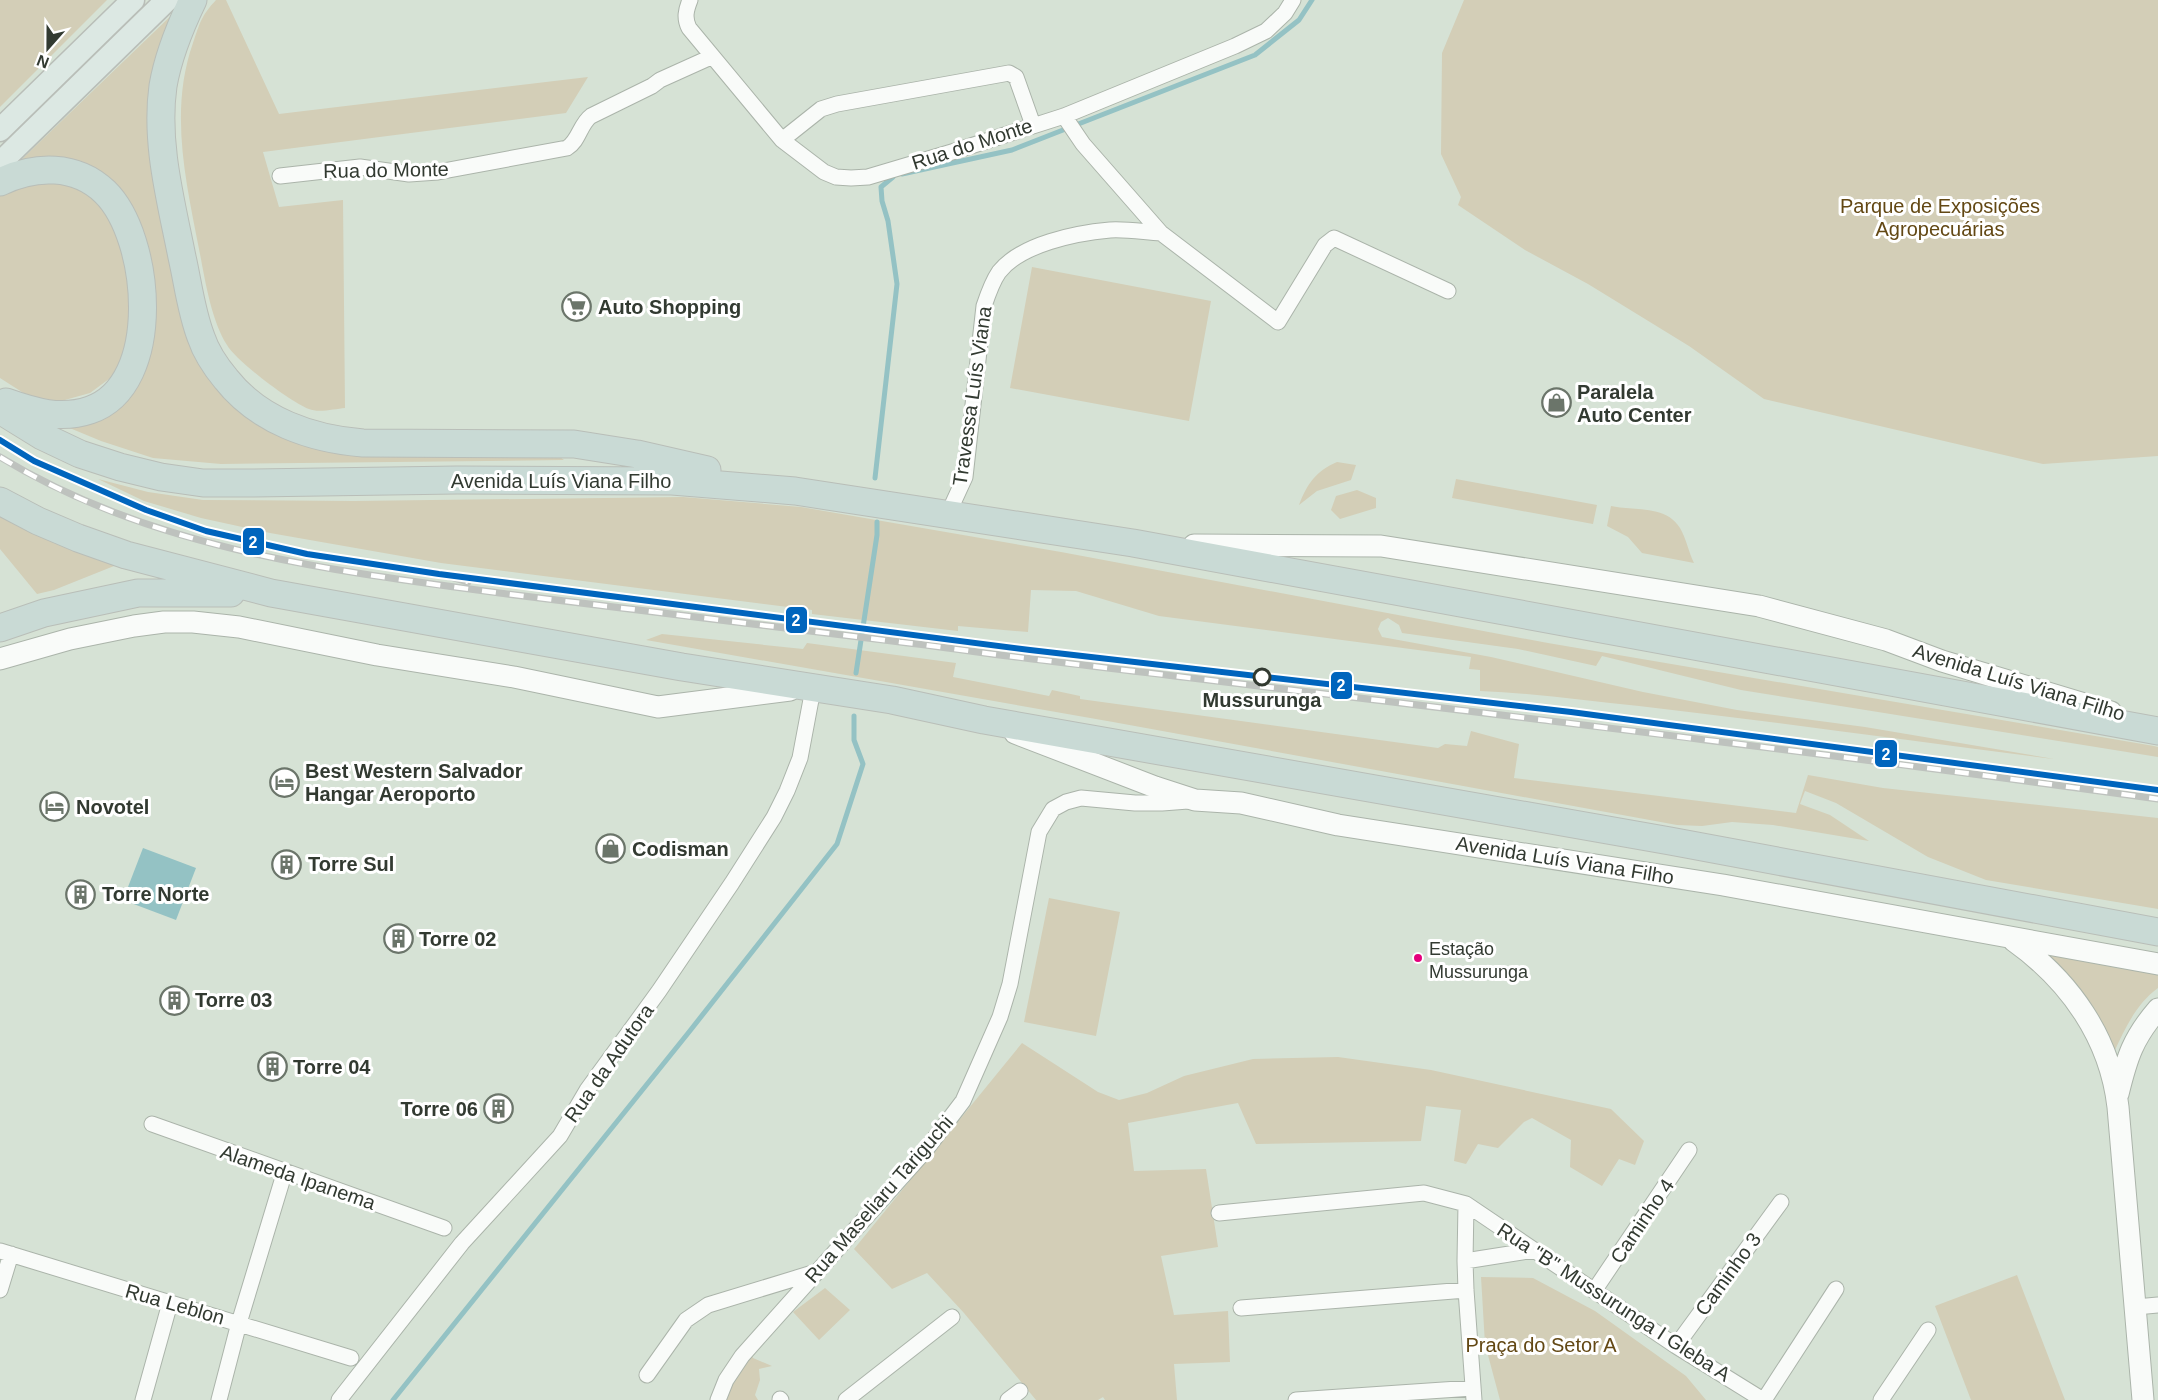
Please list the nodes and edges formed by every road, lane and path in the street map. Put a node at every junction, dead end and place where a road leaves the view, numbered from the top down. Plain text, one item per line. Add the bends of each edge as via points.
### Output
1 (133, 0) edge
2 (167, 0) edge
3 (192, 0) edge
4 (690, 0) edge
5 (1293, 0) edge
6 (711, 57) junction
7 (1067, 120) junction
8 (1033, 125) junction
9 (0, 130) edge
10 (782, 140) junction
11 (0, 163) edge
12 (280, 176) dead end
13 (0, 182) edge
14 (1161, 233) junction
15 (1448, 291) dead end
16 (0, 400) edge
17 (0, 410) edge
18 (795, 491) junction
19 (0, 501) edge
20 (948, 513) junction
21 (1132, 543) junction
22 (271, 593) junction
23 (0, 628) edge
24 (0, 659) edge
25 (807, 688) junction
26 (984, 720) junction
27 (2158, 726) edge
28 (2158, 731) edge
29 (1195, 800) junction
30 (2158, 932) edge
31 (2012, 939) junction
32 (2158, 964) edge
33 (2158, 1009) edge
34 (2117, 1101) junction
35 (152, 1124) dead end
36 (1689, 1150) dead end
37 (285, 1171) junction
38 (1781, 1202) dead end
39 (1466, 1204) junction
40 (1219, 1213) dead end
41 (444, 1228) dead end
42 (1535, 1250) junction
43 (5, 1253) edge
44 (1465, 1261) junction
45 (816, 1272) junction
46 (1836, 1289) dead end
47 (0, 1290) edge
48 (1466, 1290) junction
49 (1594, 1291) junction
50 (170, 1303) junction
51 (2158, 1305) edge
52 (2136, 1307) junction
53 (1241, 1308) dead end
54 (952, 1317) dead end
55 (239, 1323) junction
56 (1928, 1330) dead end
57 (1676, 1346) junction
58 (351, 1358) dead end
59 (647, 1374) dead end
60 (1473, 1394) edge
61 (143, 1400) edge
62 (219, 1400) edge
63 (339, 1400) edge
64 (718, 1400) edge
65 (846, 1400) edge
66 (1296, 1400) edge
67 (1764, 1400) edge
68 (1881, 1400) edge
69 (2143, 1400) edge

1 - 9 main road
2 - 11 main road
3 - 18 highway via 163,86 166,176 201,338 227,381 246,399 294,429 339,441 574,444 637,454
4 - 6 street, Rua do Monte via 686,20
5 - 7 street, Rua do Monte via 1266,31
6 - 10 street, Rua do Monte
6 - 12 street, Rua do Monte via 587,118 567,148 438,172 410,174 360,167
7 - 8 street, Rua do Monte
7 - 14 street
8 - 10 street, Rua do Monte via 868,177 836,177 824,172
8 - 10 street via 1016,77 1003,73 821,108
13 - 16 highway via 30,170 49,169 73,172 106,193 130,236 143,316 140,342 126,381 92,410 46,415
14 - 15 street via 1278,322 1325,245 1334,238
14 - 20 street, Travessa Luís Viana via 1111,230 1077,235 1042,244 999,272 984,306 965,477
17 - 18 highway, Avenida Luís Viana Filho via 80,454 161,477 203,483 672,481
18 - 20 highway, Avenida Luís Viana Filho
19 - 22 highway, Avenida Luís Viana Filho via 38,521 126,555
20 - 21 highway, Avenida Luís Viana Filho
21 - 27 main road, Avenida Luís Viana Filho via 1381,546 1749,604 1886,640 1942,661
21 - 28 highway, Avenida Luís Viana Filho
22 - 23 highway via 138,593 44,613
22 - 25 highway, Avenida Luís Viana Filho
24 - 25 main road, Avenida Luís Viana Filho via 134,626 192,622 239,627 658,707
25 - 26 highway, Avenida Luís Viana Filho via 892,700
25 - 63 street, Rua da Adutora via 800,758 774,817 732,883 587,1090 560,1136 448,1260
26 - 29 main road, Avenida Luís Viana Filho via 1077,759
26 - 30 highway, Avenida Luís Viana Filho
29 - 31 main road, Avenida Luís Viana Filho via 1241,803 1338,825 1723,885
29 - 45 street, Rua Maseliaru Tariguchi via 1153,803 1081,798 1053,809 1039,832 1000,1017 963,1101 926,1151
31 - 32 main road, Avenida Luís Viana Filho
31 - 34 main road via 2048,968 2079,1003 2099,1036
33 - 34 main road via 2141,1029 2127,1058
34 - 52 main road
35 - 37 street, Alameda Ipanema
36 - 49 street, Caminho 4
37 - 41 street, Alameda Ipanema
37 - 55 street
38 - 57 street, Caminho 3
39 - 40 street, Rua "B" Mussurunga I Gleba A via 1424,1193
39 - 42 street, Rua "B" Mussurunga I Gleba A
39 - 44 street
42 - 44 street
42 - 49 street, Rua "B" Mussurunga I Gleba A
43 - 47 street
43 - 50 street, Rua Leblon
44 - 48 street
45 - 59 street via 708,1305 686,1320
45 - 64 street, Rua Maseliaru Tariguchi via 742,1356
46 - 67 street
48 - 53 street
48 - 60 street
49 - 57 street, Rua "B" Mussurunga I Gleba A
50 - 55 street, Rua Leblon
50 - 61 street
51 - 52 street
52 - 69 main road
54 - 65 street
55 - 58 street, Rua Leblon
55 - 62 street
56 - 68 street
57 - 67 street, Rua "B" Mussurunga I Gleba A
60 - 66 street

